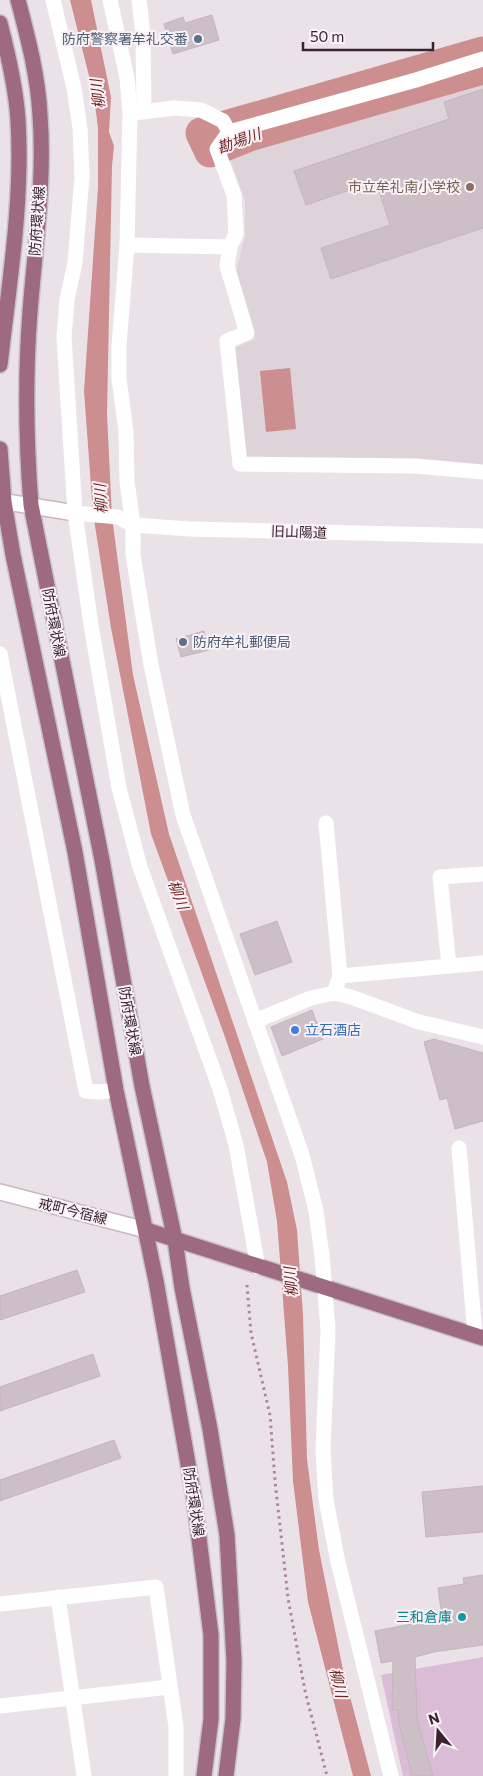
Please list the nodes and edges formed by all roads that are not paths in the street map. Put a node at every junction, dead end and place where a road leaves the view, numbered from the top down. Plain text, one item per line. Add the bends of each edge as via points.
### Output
1 (18, 0) edge
2 (53, 0) edge
3 (110, 0) edge
4 (139, 0) edge
5 (0, 23) edge
6 (483, 59) edge
7 (137, 112) junction
8 (229, 132) junction
9 (126, 245) junction
10 (230, 247) junction
11 (0, 366) edge
12 (0, 450) edge
13 (483, 472) edge
14 (2, 502) edge
15 (31, 505) junction
16 (81, 513) junction
17 (132, 525) junction
18 (483, 536) edge
19 (0, 654) edge
20 (326, 823) dead end
21 (483, 874) edge
22 (483, 963) edge
23 (449, 966) junction
24 (340, 976) junction
25 (334, 993) junction
26 (254, 1021) junction
27 (483, 1037) edge
28 (116, 1090) junction
29 (459, 1148) dead end
30 (0, 1192) edge
31 (146, 1230) junction
32 (175, 1240) junction
33 (264, 1269) junction
34 (318, 1286) junction
35 (479, 1337) edge
36 (58, 1597) junction
37 (0, 1604) edge
38 (169, 1687) junction
39 (72, 1697) junction
40 (0, 1706) edge
41 (84, 1776) edge
42 (176, 1776) edge
43 (204, 1776) edge
44 (226, 1776) edge
45 (391, 1776) edge

1 - 15 main road, 防府環状線 via 36,80 42,147 26,382 26,447
2 - 16 street via 80,128 82,176 75,263 66,299 64,337
3 - 7 street
4 - 7 street via 143,35
5 - 11 main road, 防府環状線 via 13,81 19,151 16,223
6 - 8 street
7 - 8 street via 174,108 201,110 223,121
7 - 9 street via 130,154
8 - 10 street via 217,149 234,195 236,234
9 - 10 street
9 - 17 street via 119,380
10 - 13 street via 227,266 247,334 227,341 240,464 416,466
12 - 14 main road, 防府環状線
14 - 15 street
14 - 28 main road, 防府環状線 via 75,852
15 - 16 street
15 - 32 main road, 防府環状線 via 102,860 142,1086
16 - 17 street, 旧山陽道 via 118,517
16 - 33 street via 91,625 119,788 140,867 220,1089
17 - 18 street, 旧山陽道
17 - 26 street via 133,555 151,665 180,806
19 - 28 street via 86,1092
20 - 24 street
21 - 23 street via 440,878
22 - 23 street
23 - 24 street
24 - 25 street
25 - 26 street via 312,998
25 - 27 street via 419,1022
26 - 34 street via 302,1155 316,1211 322,1256
28 - 31 main road, 防府環状線
29 - 35 street
30 - 31 street, 戒町今宿線
31 - 32 main road
31 - 43 main road, 防府環状線 via 194,1498 212,1635 210,1719
32 - 33 main road
32 - 44 main road, 防府環状線 via 227,1535 234,1662 233,1719
33 - 34 main road
34 - 35 main road
34 - 45 street via 328,1330 323,1449 326,1500 338,1562
36 - 37 street
36 - 38 street via 156,1587
36 - 39 street
38 - 39 street
38 - 42 street via 176,1728
39 - 40 street
39 - 41 street

